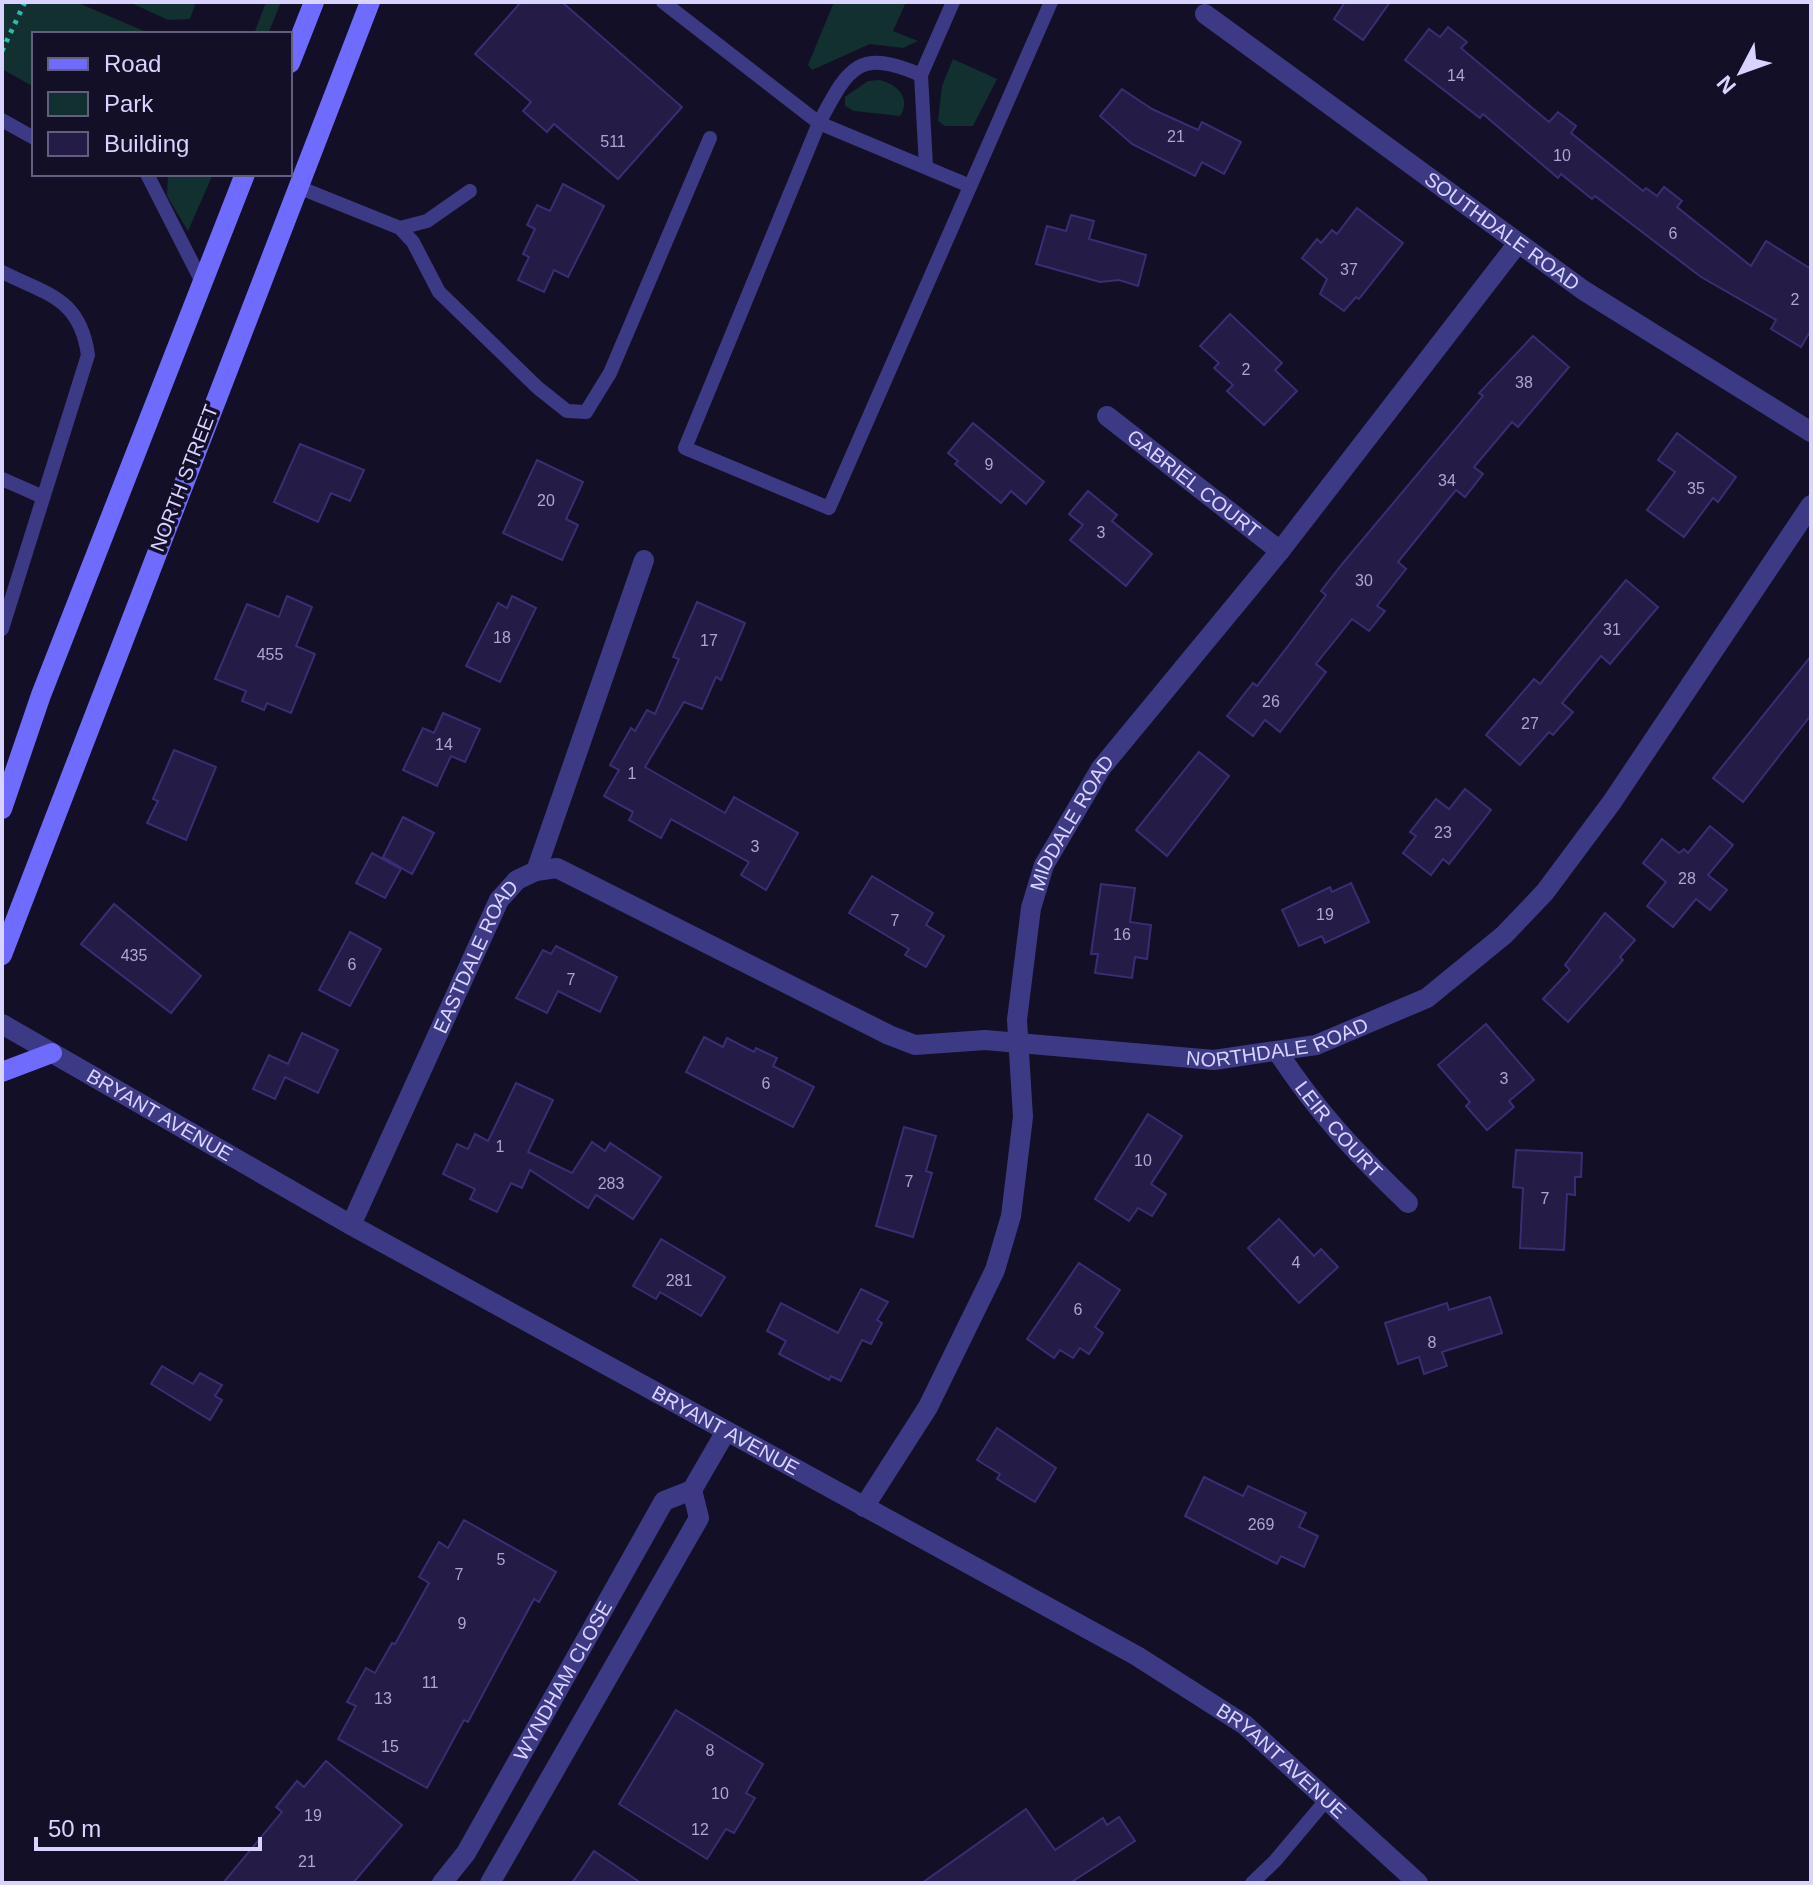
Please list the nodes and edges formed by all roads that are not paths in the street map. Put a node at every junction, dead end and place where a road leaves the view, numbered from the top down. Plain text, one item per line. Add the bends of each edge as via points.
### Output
1 (314, 2) edge
2 (370, 2) edge
3 (663, 2) edge
4 (953, 2) edge
5 (1051, 2) edge
6 (1205, 14) dead end
7 (292, 58) edge
8 (921, 75) junction
9 (2, 120) edge
10 (819, 123) junction
11 (32, 137) edge
12 (710, 138) dead end
13 (926, 166) junction
14 (148, 176) edge
15 (244, 176) edge
16 (970, 186) junction
17 (298, 187) junction
18 (470, 191) dead end
19 (400, 228) junction
20 (1518, 243) junction
21 (2, 272) edge
22 (202, 282) junction
23 (1107, 416) dead end
24 (1811, 432) edge
25 (2, 479) edge
26 (43, 497) junction
27 (1811, 505) edge
28 (1280, 551) junction
29 (644, 560) dead end
30 (2, 629) edge
31 (2, 809) edge
32 (536, 871) junction
33 (2, 955) edge
34 (2, 1024) edge
35 (1018, 1043) junction
36 (1277, 1051) junction
37 (52, 1053) junction
38 (2, 1072) edge
39 (1408, 1203) dead end
40 (351, 1225) junction
41 (725, 1433) junction
42 (692, 1490) junction
43 (864, 1507) junction
44 (1328, 1798) junction
45 (466, 1853) junction
46 (494, 1878) edge
47 (442, 1883) edge
48 (1252, 1883) edge
49 (1418, 1883) edge

1 - 7 main road
2 - 17 main road, NORTH STREET
3 - 10 lane
4 - 8 lane
5 - 16 lane
6 - 20 street, SOUTHDALE ROAD
8 - 10 lane via 893,63 857,67 842,80
8 - 13 lane
9 - 11 lane
10 - 13 lane
10 - 16 lane via 685,448 829,508
12 - 19 lane via 610,373 586,412 567,411 538,388 439,292
13 - 16 lane
14 - 22 lane
15 - 22 main road
17 - 19 lane
17 - 33 main road, NORTH STREET
18 - 19 lane via 427,221
20 - 24 street, SOUTHDALE ROAD via 1583,290
20 - 28 street, MIDDALE ROAD
21 - 26 lane via 65,303 84,326 88,355
22 - 31 main road
23 - 28 street, GABRIEL COURT
25 - 26 lane
26 - 30 lane
27 - 36 street, NORTHDALE ROAD via 1612,802 1545,892 1504,935 1427,998 1316,1045
28 - 35 street, MIDDALE ROAD via 1101,768 1069,818 1044,865 1031,908
29 - 32 street, EASTDALE ROAD
32 - 35 street, NORTHDALE ROAD via 557,868 915,1045
32 - 40 street, EASTDALE ROAD via 517,880 499,900
34 - 37 street, BRYANT AVENUE
35 - 36 street, NORTHDALE ROAD via 1214,1060
35 - 43 street, MIDDALE ROAD via 1023,1117 1011,1216 995,1270 928,1407
36 - 39 street, LEIR COURT via 1343,1141
37 - 38 main road
37 - 40 street, BRYANT AVENUE
40 - 41 street, BRYANT AVENUE
41 - 42 street, WYNDHAM CLOSE
41 - 43 street, BRYANT AVENUE
42 - 45 street, WYNDHAM CLOSE via 664,1501
42 - 46 street, WYNDHAM CLOSE via 699,1518
43 - 44 street, BRYANT AVENUE via 1137,1656 1245,1725
44 - 48 lane
44 - 49 street, BRYANT AVENUE
45 - 46 street
45 - 47 street, WYNDHAM CLOSE

